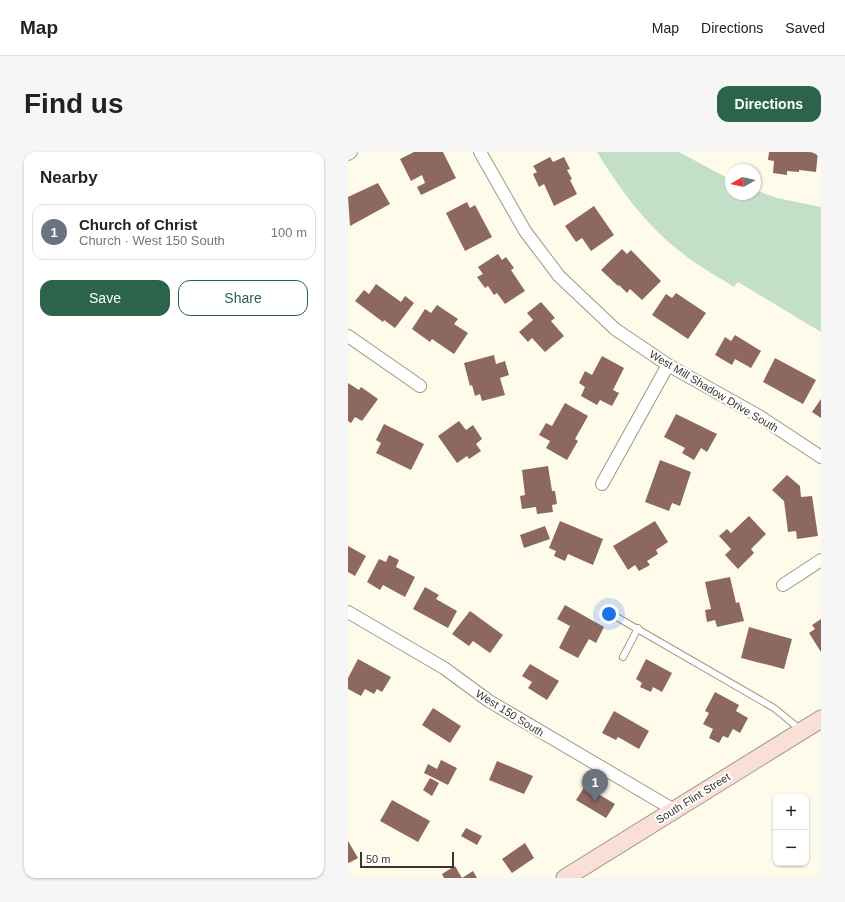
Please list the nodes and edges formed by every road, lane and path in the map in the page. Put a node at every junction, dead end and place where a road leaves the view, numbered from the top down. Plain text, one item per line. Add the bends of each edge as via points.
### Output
1 (351, 152) edge
2 (480, 152) edge
3 (348, 154) edge
4 (348, 336) edge
5 (668, 365) junction
6 (420, 386) dead end
7 (821, 457) edge
8 (602, 484) dead end
9 (821, 560) edge
10 (783, 585) dead end
11 (348, 612) edge
12 (608, 612) dead end
13 (638, 628) junction
14 (623, 657) dead end
15 (821, 719) edge
16 (802, 730) junction
17 (674, 810) junction
18 (565, 878) edge

1 - 3 street
2 - 5 street, West Mill Shadow Drive South via 525,231 559,276 615,329
4 - 6 street
5 - 7 street, West Mill Shadow Drive South via 760,416
5 - 8 street
9 - 10 street
11 - 17 street, West 150 South via 444,668 489,702
12 - 13 lane
13 - 14 lane
13 - 16 lane via 774,708
15 - 16 main road, South Flint Street
16 - 17 main road, South Flint Street
17 - 18 main road, South Flint Street

